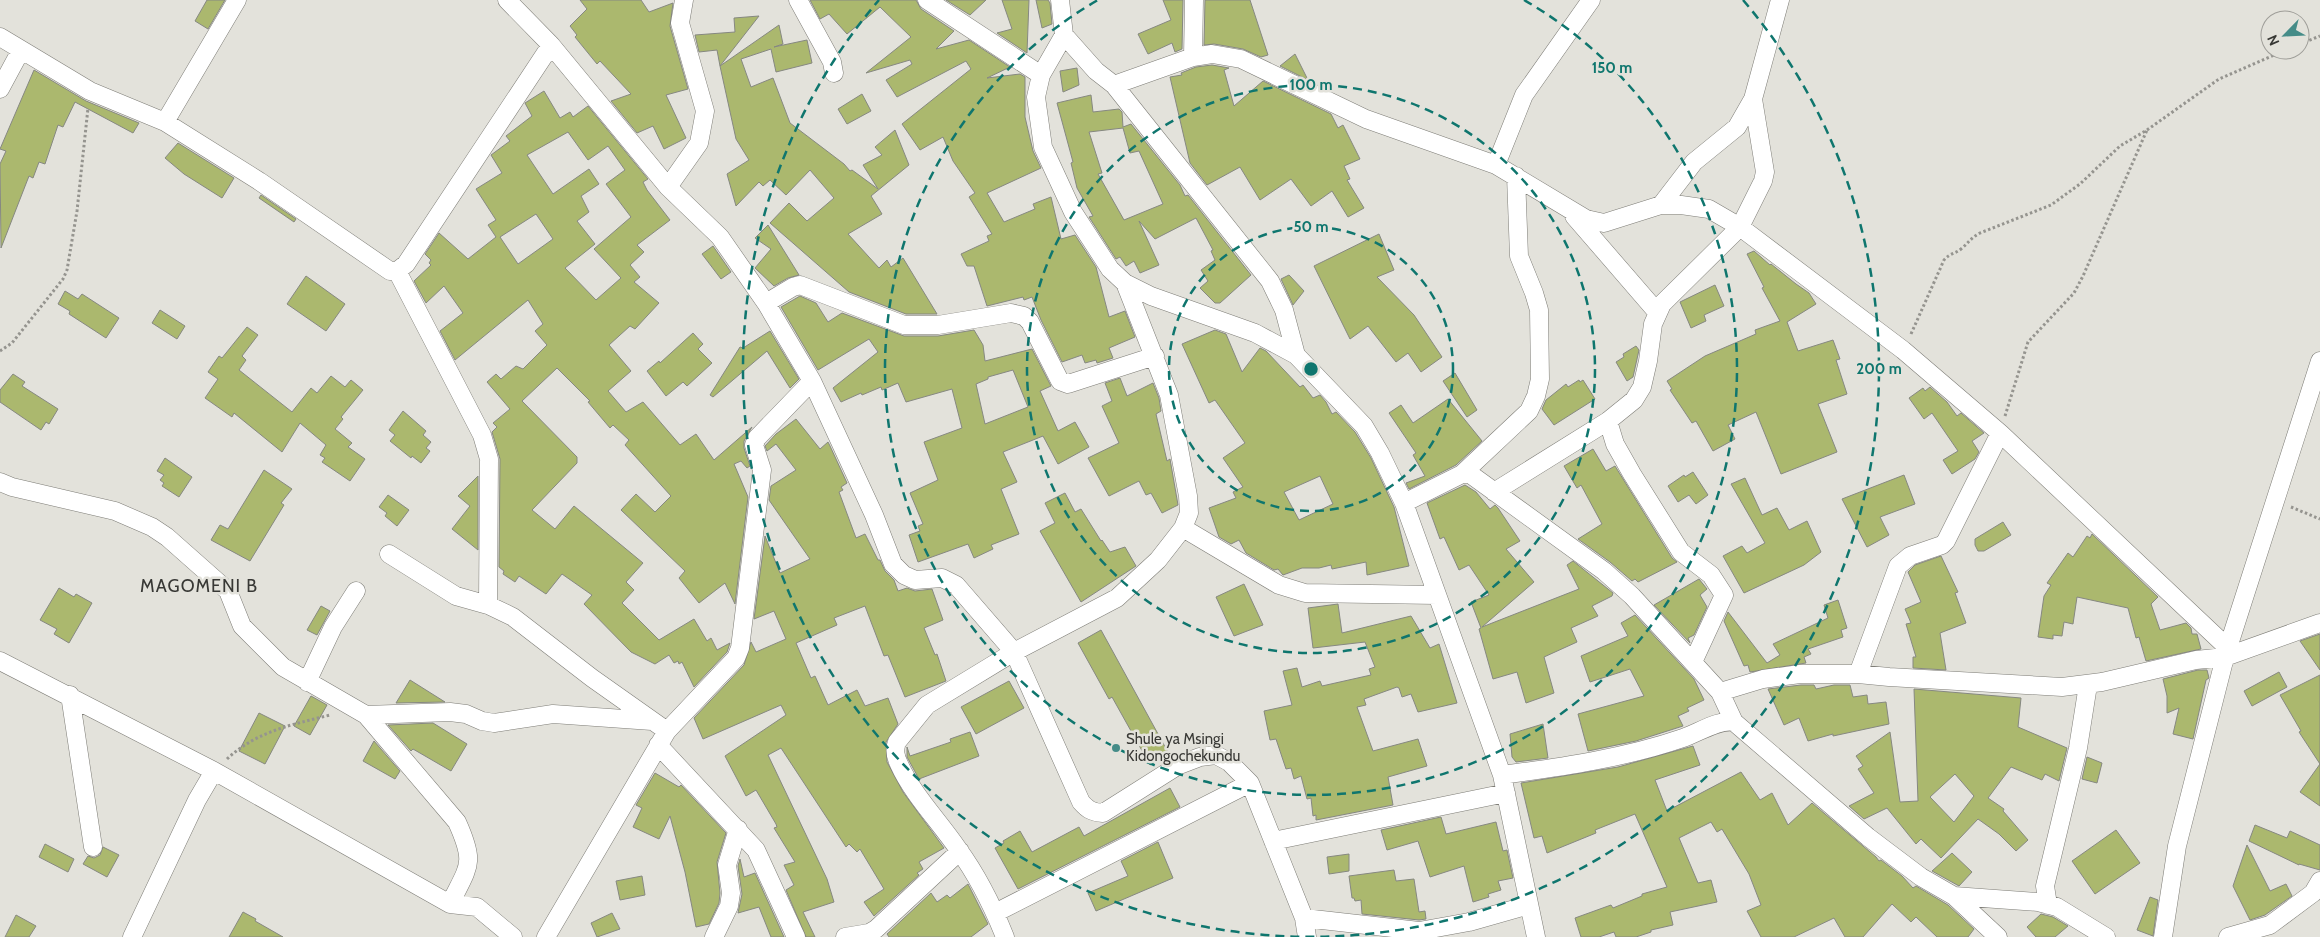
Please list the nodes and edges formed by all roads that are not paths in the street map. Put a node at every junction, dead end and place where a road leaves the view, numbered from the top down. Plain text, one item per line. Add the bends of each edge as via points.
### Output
1 (237, 0) edge
2 (507, 0) edge
3 (684, 0) edge
4 (798, 0) edge
5 (927, 0) edge
6 (1060, 0) edge
7 (1194, 0) edge
8 (1591, 0) edge
9 (1780, 0) edge
10 (1064, 36) junction
11 (0, 37) edge
12 (551, 45) junction
13 (21, 50) junction
14 (1193, 57) junction
15 (834, 73) dead end
16 (1041, 75) junction
17 (1114, 85) junction
18 (0, 89) edge
19 (1753, 99) junction
20 (165, 122) junction
21 (1496, 165) junction
22 (1516, 176) junction
23 (668, 187) junction
24 (1564, 205) junction
25 (1661, 205) junction
26 (1740, 226) junction
27 (397, 271) junction
28 (1125, 283) junction
29 (766, 303) junction
30 (1657, 312) junction
31 (1296, 355) junction
32 (1155, 356) junction
33 (2320, 361) edge
34 (812, 381) junction
35 (1608, 421) junction
36 (2000, 433) junction
37 (1462, 474) junction
38 (0, 482) edge
39 (1494, 492) junction
40 (1404, 503) junction
41 (1183, 528) junction
42 (389, 554) dead end
43 (356, 591) dead end
44 (1437, 595) junction
45 (488, 605) junction
46 (2320, 623) edge
47 (1014, 652) junction
48 (2227, 652) junction
49 (0, 661) edge
50 (1693, 662) junction
51 (1858, 674) junction
52 (307, 682) junction
53 (2088, 685) junction
54 (1720, 692) junction
55 (70, 695) junction
56 (359, 712) junction
57 (1734, 722) junction
58 (660, 732) junction
59 (214, 771) junction
60 (1502, 775) junction
61 (1250, 783) junction
62 (1506, 793) junction
63 (738, 829) junction
64 (1273, 841) junction
65 (92, 847) dead end
66 (960, 851) junction
67 (2320, 881) edge
68 (1954, 896) junction
69 (450, 904) junction
70 (1529, 905) junction
71 (2048, 905) junction
72 (995, 914) junction
73 (1304, 918) junction
74 (2274, 931) edge
75 (799, 936) edge
76 (132, 937) edge
77 (514, 937) edge
78 (546, 937) edge
79 (714, 937) edge
80 (845, 937) edge
81 (1005, 937) edge
82 (1307, 937) edge
83 (1536, 937) edge
84 (1998, 937) edge
85 (2106, 937) edge
86 (2163, 937) edge
87 (2228, 937) edge

1 - 20 street
2 - 12 street
3 - 23 street via 680,23 706,111 699,143
4 - 15 street via 832,62
5 - 16 street
6 - 10 street
7 - 14 street
8 - 21 street via 1524,94
9 - 19 street
10 - 16 street
10 - 17 street via 1096,71
11 - 13 street
12 - 23 street
12 - 27 street via 406,264
13 - 18 street
13 - 20 street via 90,91
14 - 17 street
14 - 21 street via 1212,54 1242,60 1366,119
16 - 28 street via 1036,97 1043,147 1073,212 1110,269
17 - 31 street via 1270,281 1284,310
19 - 25 street via 1732,133 1694,162
19 - 26 street via 1765,172
20 - 27 street via 259,181 390,271
21 - 22 street
22 - 24 street
22 - 37 street via 1519,256 1539,310 1540,379 1529,410
23 - 29 street via 720,237
24 - 25 street via 1586,219 1604,223
24 - 30 street
25 - 26 street via 1709,209
26 - 30 street
26 - 36 street via 1903,350
27 - 45 street via 487,450
28 - 31 street via 1151,296 1254,333
28 - 32 street
29 - 32 street via 800,285 904,325 1019,314 1030,322 1060,381 1068,384
29 - 34 street
30 - 35 street via 1642,387 1634,400
31 - 40 street via 1364,426
32 - 41 street via 1169,394 1188,496 1189,513
33 - 48 street
34 - 47 street via 894,564 904,575 915,580 942,578 956,585
34 - 58 street via 754,445 762,470 740,648 736,658
35 - 39 street
35 - 50 street via 1615,444 1681,552 1711,575 1724,595
36 - 48 street
36 - 51 street via 1946,542 1910,556 1898,566
37 - 39 street via 1470,474
37 - 40 street
38 - 52 street via 115,511 152,527 181,548 228,592 242,626 283,668
39 - 50 street via 1604,571 1632,596
40 - 44 street
41 - 44 street via 1292,590 1305,593
41 - 47 street via 1158,560 1117,598
42 - 45 street via 456,596
43 - 52 street via 333,627
44 - 60 street
45 - 58 street via 514,617
46 - 48 street
47 - 61 street via 1081,802 1093,812 1103,813 1179,766 1200,757 1216,755 1229,762
47 - 66 street via 927,705 895,749 898,762 910,782
48 - 53 street
48 - 86 street via 2177,846
49 - 55 street
50 - 54 street
51 - 53 street via 2062,687
51 - 54 street via 1800,674 1764,679
52 - 56 street
53 - 71 street via 2078,748 2046,886
54 - 57 street
55 - 59 street
55 - 65 street
56 - 58 street via 450,712 494,723 553,714
56 - 69 street via 458,822 470,864
57 - 60 street via 1655,747 1595,761
57 - 68 street via 1868,837 1921,877
58 - 63 street
58 - 78 street
59 - 69 street
59 - 76 street
60 - 62 street
61 - 64 street
61 - 72 street
62 - 64 street
62 - 70 street
63 - 75 street via 762,860
63 - 79 street via 727,865 731,893 729,906
64 - 73 street
66 - 72 street
66 - 80 street via 876,929
67 - 74 street via 2313,893
68 - 71 street
68 - 84 street
69 - 77 street via 477,907
70 - 73 street via 1469,922 1419,931
70 - 83 street
71 - 85 street via 2057,907
72 - 81 street
73 - 82 street
74 - 87 street

